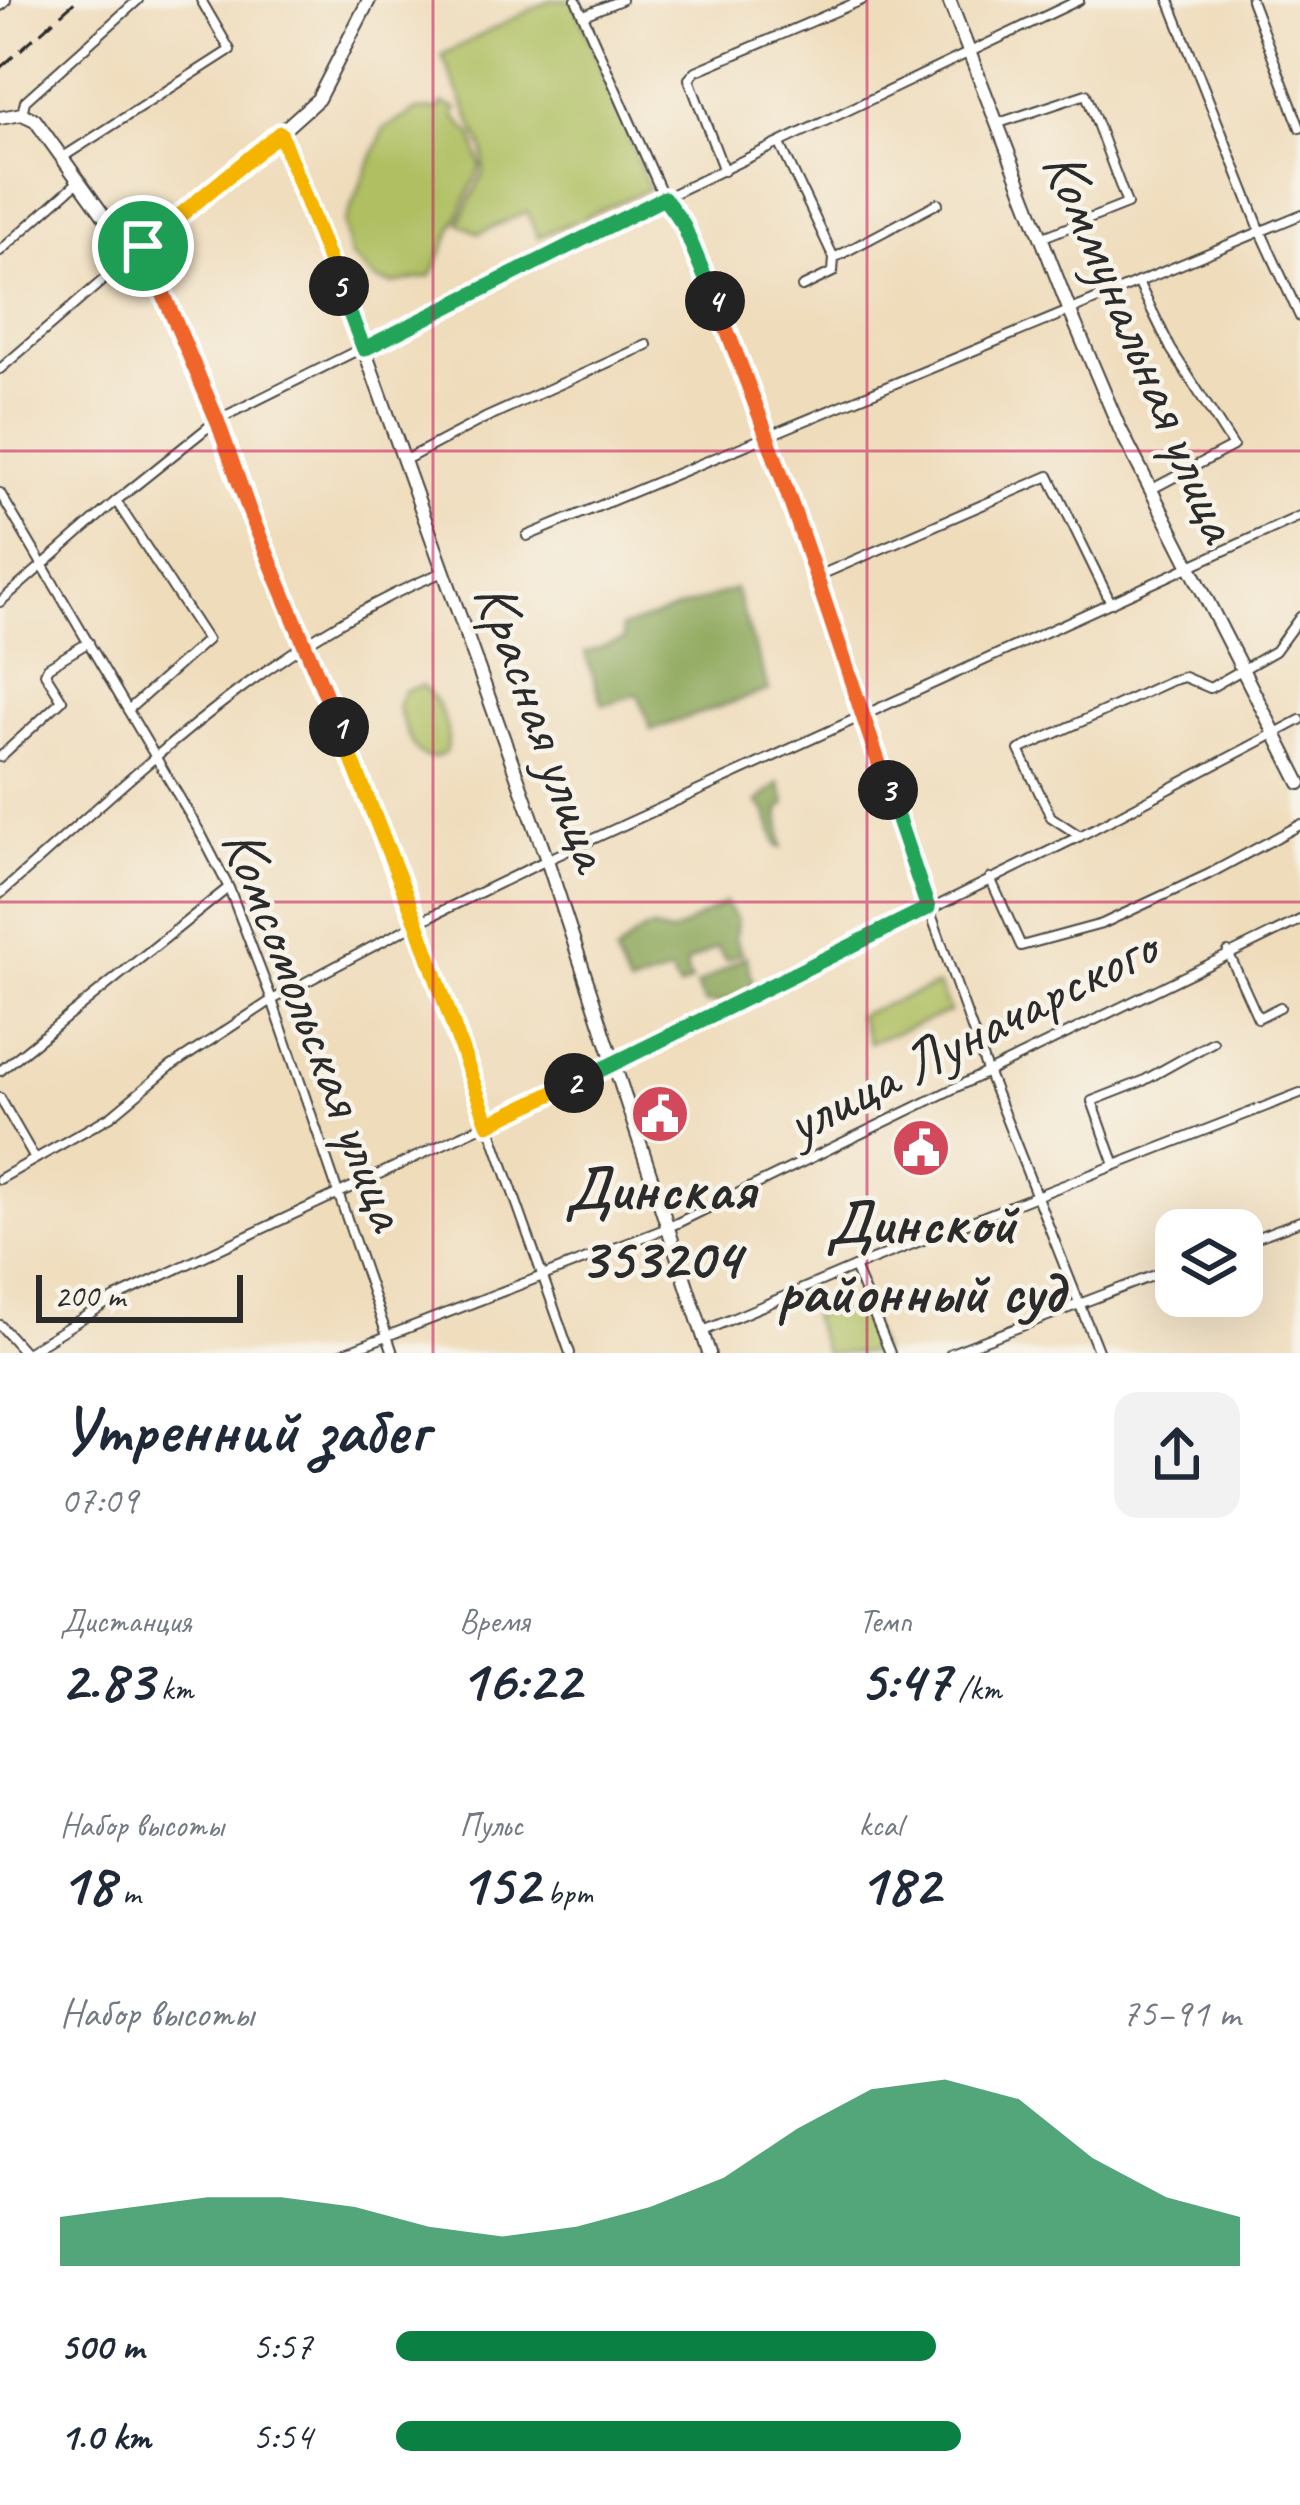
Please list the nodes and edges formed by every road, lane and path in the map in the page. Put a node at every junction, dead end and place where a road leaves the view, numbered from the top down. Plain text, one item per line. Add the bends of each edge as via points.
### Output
1 (138, 0) edge
2 (201, 0) edge
3 (369, 0) edge
4 (576, 0) edge
5 (621, 0) edge
6 (862, 0) edge
7 (949, 0) edge
8 (1079, 0) edge
9 (1168, 0) edge
10 (1251, 0) edge
11 (584, 15) junction
12 (970, 54) junction
13 (26, 115) junction
14 (0, 118) edge
15 (999, 123) junction
16 (1300, 128) edge
17 (280, 133) junction
18 (779, 145) junction
19 (62, 158) junction
20 (724, 171) junction
21 (79, 181) junction
22 (664, 198) junction
23 (938, 203) dead end
24 (1300, 215) edge
25 (1261, 232) junction
26 (1041, 238) junction
27 (0, 251) edge
28 (138, 251) junction
29 (834, 258) junction
30 (1138, 282) junction
31 (802, 286) dead end
32 (1069, 309) junction
33 (1300, 317) edge
34 (647, 345) dead end
35 (364, 349) junction
36 (0, 369) edge
37 (217, 420) junction
38 (769, 433) junction
39 (404, 460) junction
40 (1150, 490) junction
41 (0, 493) edge
42 (116, 501) junction
43 (1300, 516) edge
44 (527, 536) dead end
45 (42, 566) junction
46 (1189, 568) junction
47 (442, 572) junction
48 (818, 576) junction
49 (0, 602) edge
50 (1111, 603) junction
51 (1300, 616) edge
52 (89, 641) junction
53 (306, 641) junction
54 (1243, 672) junction
55 (128, 710) junction
56 (862, 715) junction
57 (1300, 720) edge
58 (1276, 733) junction
59 (0, 758) edge
60 (155, 758) junction
61 (1300, 782) edge
62 (1300, 825) edge
63 (1080, 836) junction
64 (547, 860) junction
65 (990, 878) junction
66 (229, 888) junction
67 (0, 894) edge
68 (928, 908) junction
69 (1300, 920) edge
70 (417, 923) junction
71 (1228, 952) junction
72 (272, 1000) junction
73 (1280, 1007) dead end
74 (1214, 1042) dead end
75 (613, 1065) junction
76 (0, 1071) edge
77 (987, 1072) junction
78 (1300, 1094) edge
79 (0, 1098) edge
80 (488, 1124) junction
81 (35, 1159) junction
82 (1115, 1165) junction
83 (0, 1179) edge
84 (339, 1195) junction
85 (1035, 1196) junction
86 (1300, 1221) edge
87 (667, 1228) junction
88 (1263, 1235) edge
89 (854, 1267) junction
90 (540, 1274) junction
91 (1155, 1276) edge
92 (1080, 1304) junction
93 (0, 1325) edge
94 (701, 1332) junction
95 (387, 1335) junction
96 (26, 1353) edge
97 (343, 1353) edge
98 (393, 1353) edge
99 (570, 1353) edge
100 (709, 1353) edge
101 (890, 1353) edge
102 (951, 1353) edge
103 (1099, 1353) edge

1 - 13 street via 25,101
2 - 19 street via 230,50
3 - 17 main road via 318,99
4 - 11 street
5 - 11 street
6 - 20 street via 689,79
7 - 12 main road, Коммунальная улица
8 - 12 street
9 - 25 street
10 - 16 street
11 - 22 street
12 - 15 main road, Коммунальная улица
12 - 18 street
13 - 14 main road
13 - 19 main road
15 - 26 main road, Коммунальная улица
15 - 26 street via 1086,94 1126,204
17 - 28 main road
17 - 35 main road, Красная улица
18 - 20 street
18 - 29 street
19 - 21 main road
20 - 22 street
21 - 27 street
21 - 28 main road
22 - 35 street
22 - 38 street via 683,224
23 - 29 street
24 - 25 street
25 - 30 street
25 - 33 street
26 - 32 main road, Коммунальная улица
28 - 36 street
28 - 37 street
29 - 31 street via 833,272
30 - 32 street
30 - 40 street via 1233,446
32 - 38 street
32 - 40 main road, Коммунальная улица
34 - 39 street
35 - 37 street
35 - 39 main road, Красная улица
37 - 42 street
37 - 53 street
38 - 44 street
38 - 48 street
39 - 47 main road, Красная улица
40 - 46 main road, Коммунальная улица
41 - 45 street, Комсомольская улица
42 - 45 street
42 - 55 street via 207,640
43 - 46 street
45 - 49 street
45 - 52 street, Комсомольская улица
46 - 50 street
46 - 54 main road, Коммунальная улица
47 - 53 street
47 - 64 main road, Красная улица
48 - 50 street via 1049,476
48 - 56 street
50 - 56 street
51 - 54 street via 1275,651
52 - 55 street, Комсомольская улица
52 - 59 street via 48,667 62,700
53 - 60 street
53 - 70 street
54 - 58 main road, Коммунальная улица
54 - 63 street via 1210,688 1184,677 1170,681 1019,750 1052,817
55 - 60 street, Комсомольская улица
56 - 64 street
56 - 68 street
57 - 58 street
58 - 61 main road, Коммунальная улица
58 - 63 street
60 - 66 street, Комсомольская улица
60 - 67 street
62 - 65 street via 1102,924 1021,946
63 - 65 street
64 - 70 street
64 - 75 main road, Красная улица
65 - 68 street
66 - 72 street, Комсомольская улица
66 - 76 street
68 - 75 street
68 - 77 street
69 - 71 street, улица Луначарского
70 - 72 street
70 - 80 street
71 - 73 street via 1258,1018
71 - 77 street, улица Луначарского
72 - 81 street via 111,1116
72 - 84 street, Комсомольская улица
74 - 82 street via 1092,1101
75 - 80 street
75 - 87 main road, Красная улица
77 - 85 street
77 - 87 street, улица Луначарского
78 - 82 street
79 - 81 street
80 - 84 street
80 - 90 street
81 - 83 street
82 - 85 street
84 - 95 street, Комсомольская улица
84 - 96 street via 115,1298
85 - 89 street
85 - 92 street
86 - 88 street
87 - 90 street, улица Луначарского
87 - 94 main road, Красная улица
89 - 94 street
89 - 101 street
90 - 95 street, улица Луначарского
90 - 99 street
91 - 92 street
92 - 102 street
92 - 103 street
93 - 96 street
94 - 100 main road, Красная улица
95 - 97 street, улица Луначарского
95 - 98 street, Комсомольская улица

